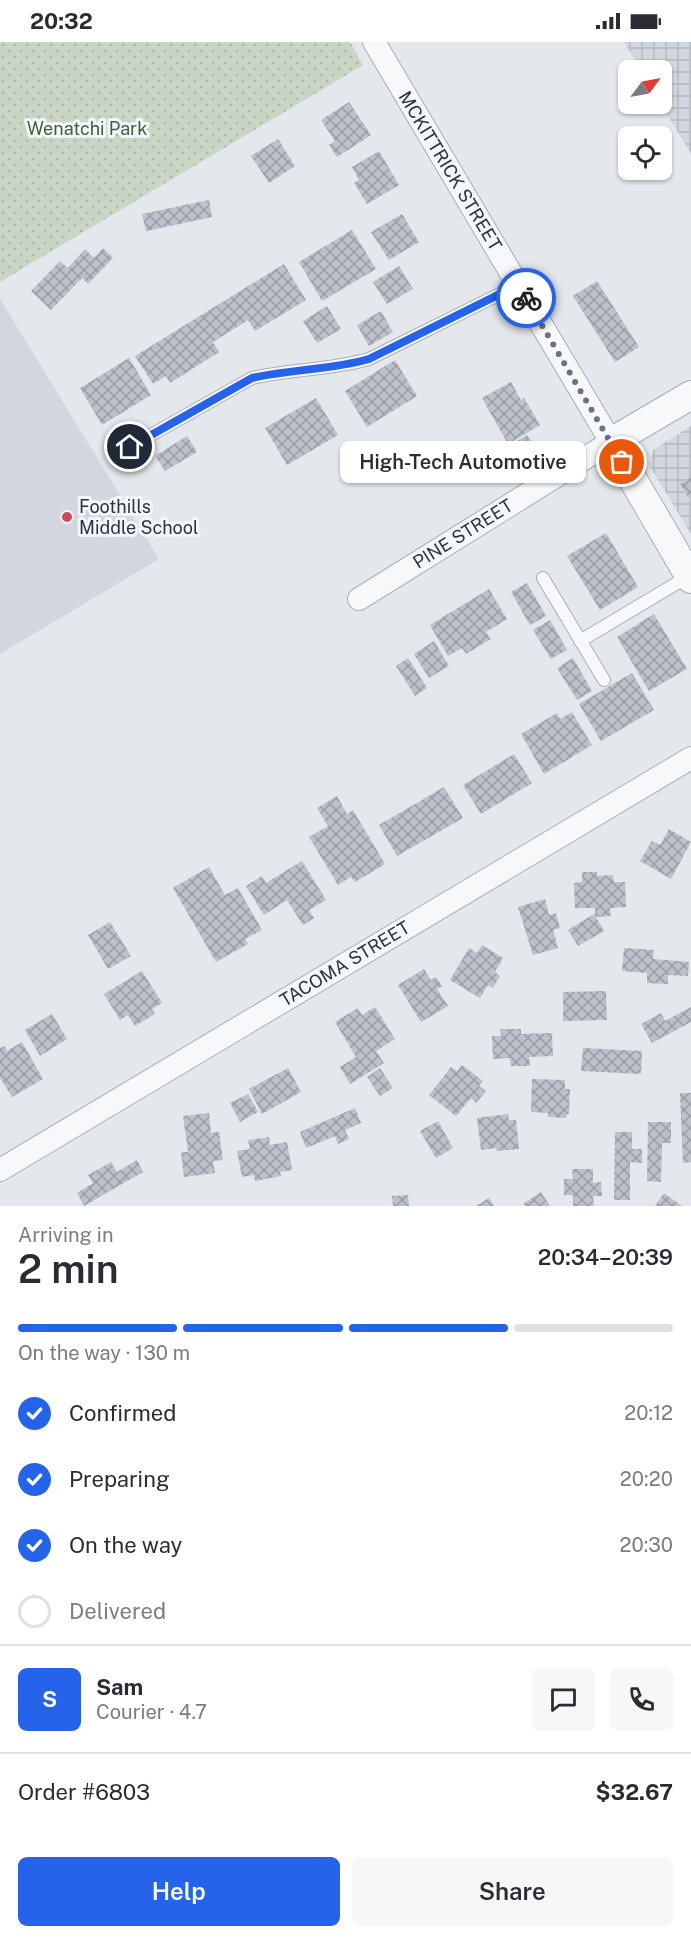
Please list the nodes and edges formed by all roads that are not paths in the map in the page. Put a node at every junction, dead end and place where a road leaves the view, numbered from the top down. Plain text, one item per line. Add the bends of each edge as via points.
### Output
1 (374, 42) edge
2 (518, 285) junction
3 (691, 395) edge
4 (611, 442) junction
5 (130, 447) dead end
6 (690, 577) edge
7 (543, 578) dead end
8 (359, 598) dead end
9 (580, 641) junction
10 (604, 680) dead end
11 (691, 758) edge
12 (0, 1170) edge

1 - 2 street, MCKITTRICK STREET
2 - 4 street, MCKITTRICK STREET
2 - 5 lane via 369,359 346,366 252,378
3 - 4 street, PINE STREET
4 - 6 street, MCKITTRICK STREET
4 - 8 street, PINE STREET
6 - 9 lane
7 - 9 lane
9 - 10 lane
11 - 12 street, TACOMA STREET

